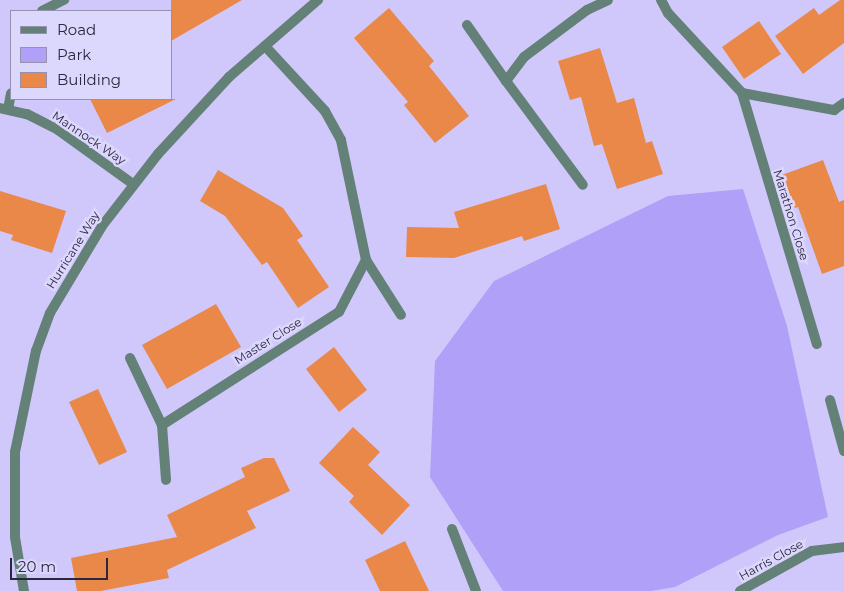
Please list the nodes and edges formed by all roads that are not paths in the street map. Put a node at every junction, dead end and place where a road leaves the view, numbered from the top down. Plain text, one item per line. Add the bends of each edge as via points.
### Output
1 (64, 0) edge
2 (318, 0) edge
3 (608, 0) edge
4 (661, 0) edge
5 (44, 10) edge
6 (467, 25) dead end
7 (265, 46) junction
8 (506, 81) junction
9 (742, 94) junction
10 (10, 95) edge
11 (844, 103) edge
12 (4, 108) edge
13 (133, 184) junction
14 (583, 185) dead end
15 (366, 260) junction
16 (401, 315) dead end
17 (816, 344) dead end
18 (130, 358) dead end
19 (830, 400) dead end
20 (162, 425) junction
21 (844, 451) edge
22 (166, 480) dead end
23 (452, 529) dead end
24 (844, 547) edge
25 (24, 591) edge
26 (476, 591) edge
27 (740, 591) edge

1 - 5 street
2 - 7 street, Hurricane Way
3 - 8 street via 587,10 524,57
4 - 9 street, Marathon Close via 668,13
6 - 8 street
7 - 13 street, Hurricane Way via 229,77
7 - 15 street via 325,111 342,140
8 - 14 street
9 - 11 street via 834,110
9 - 17 street, Marathon Close
10 - 12 street
12 - 13 street, Mannock Way via 58,130
13 - 25 street, Hurricane Way via 63,288 36,351 15,452 15,537
15 - 16 street
15 - 20 street, Master Close via 339,312
18 - 20 street
19 - 21 street
20 - 22 street
23 - 26 street
24 - 27 street, Harris Close via 812,551

